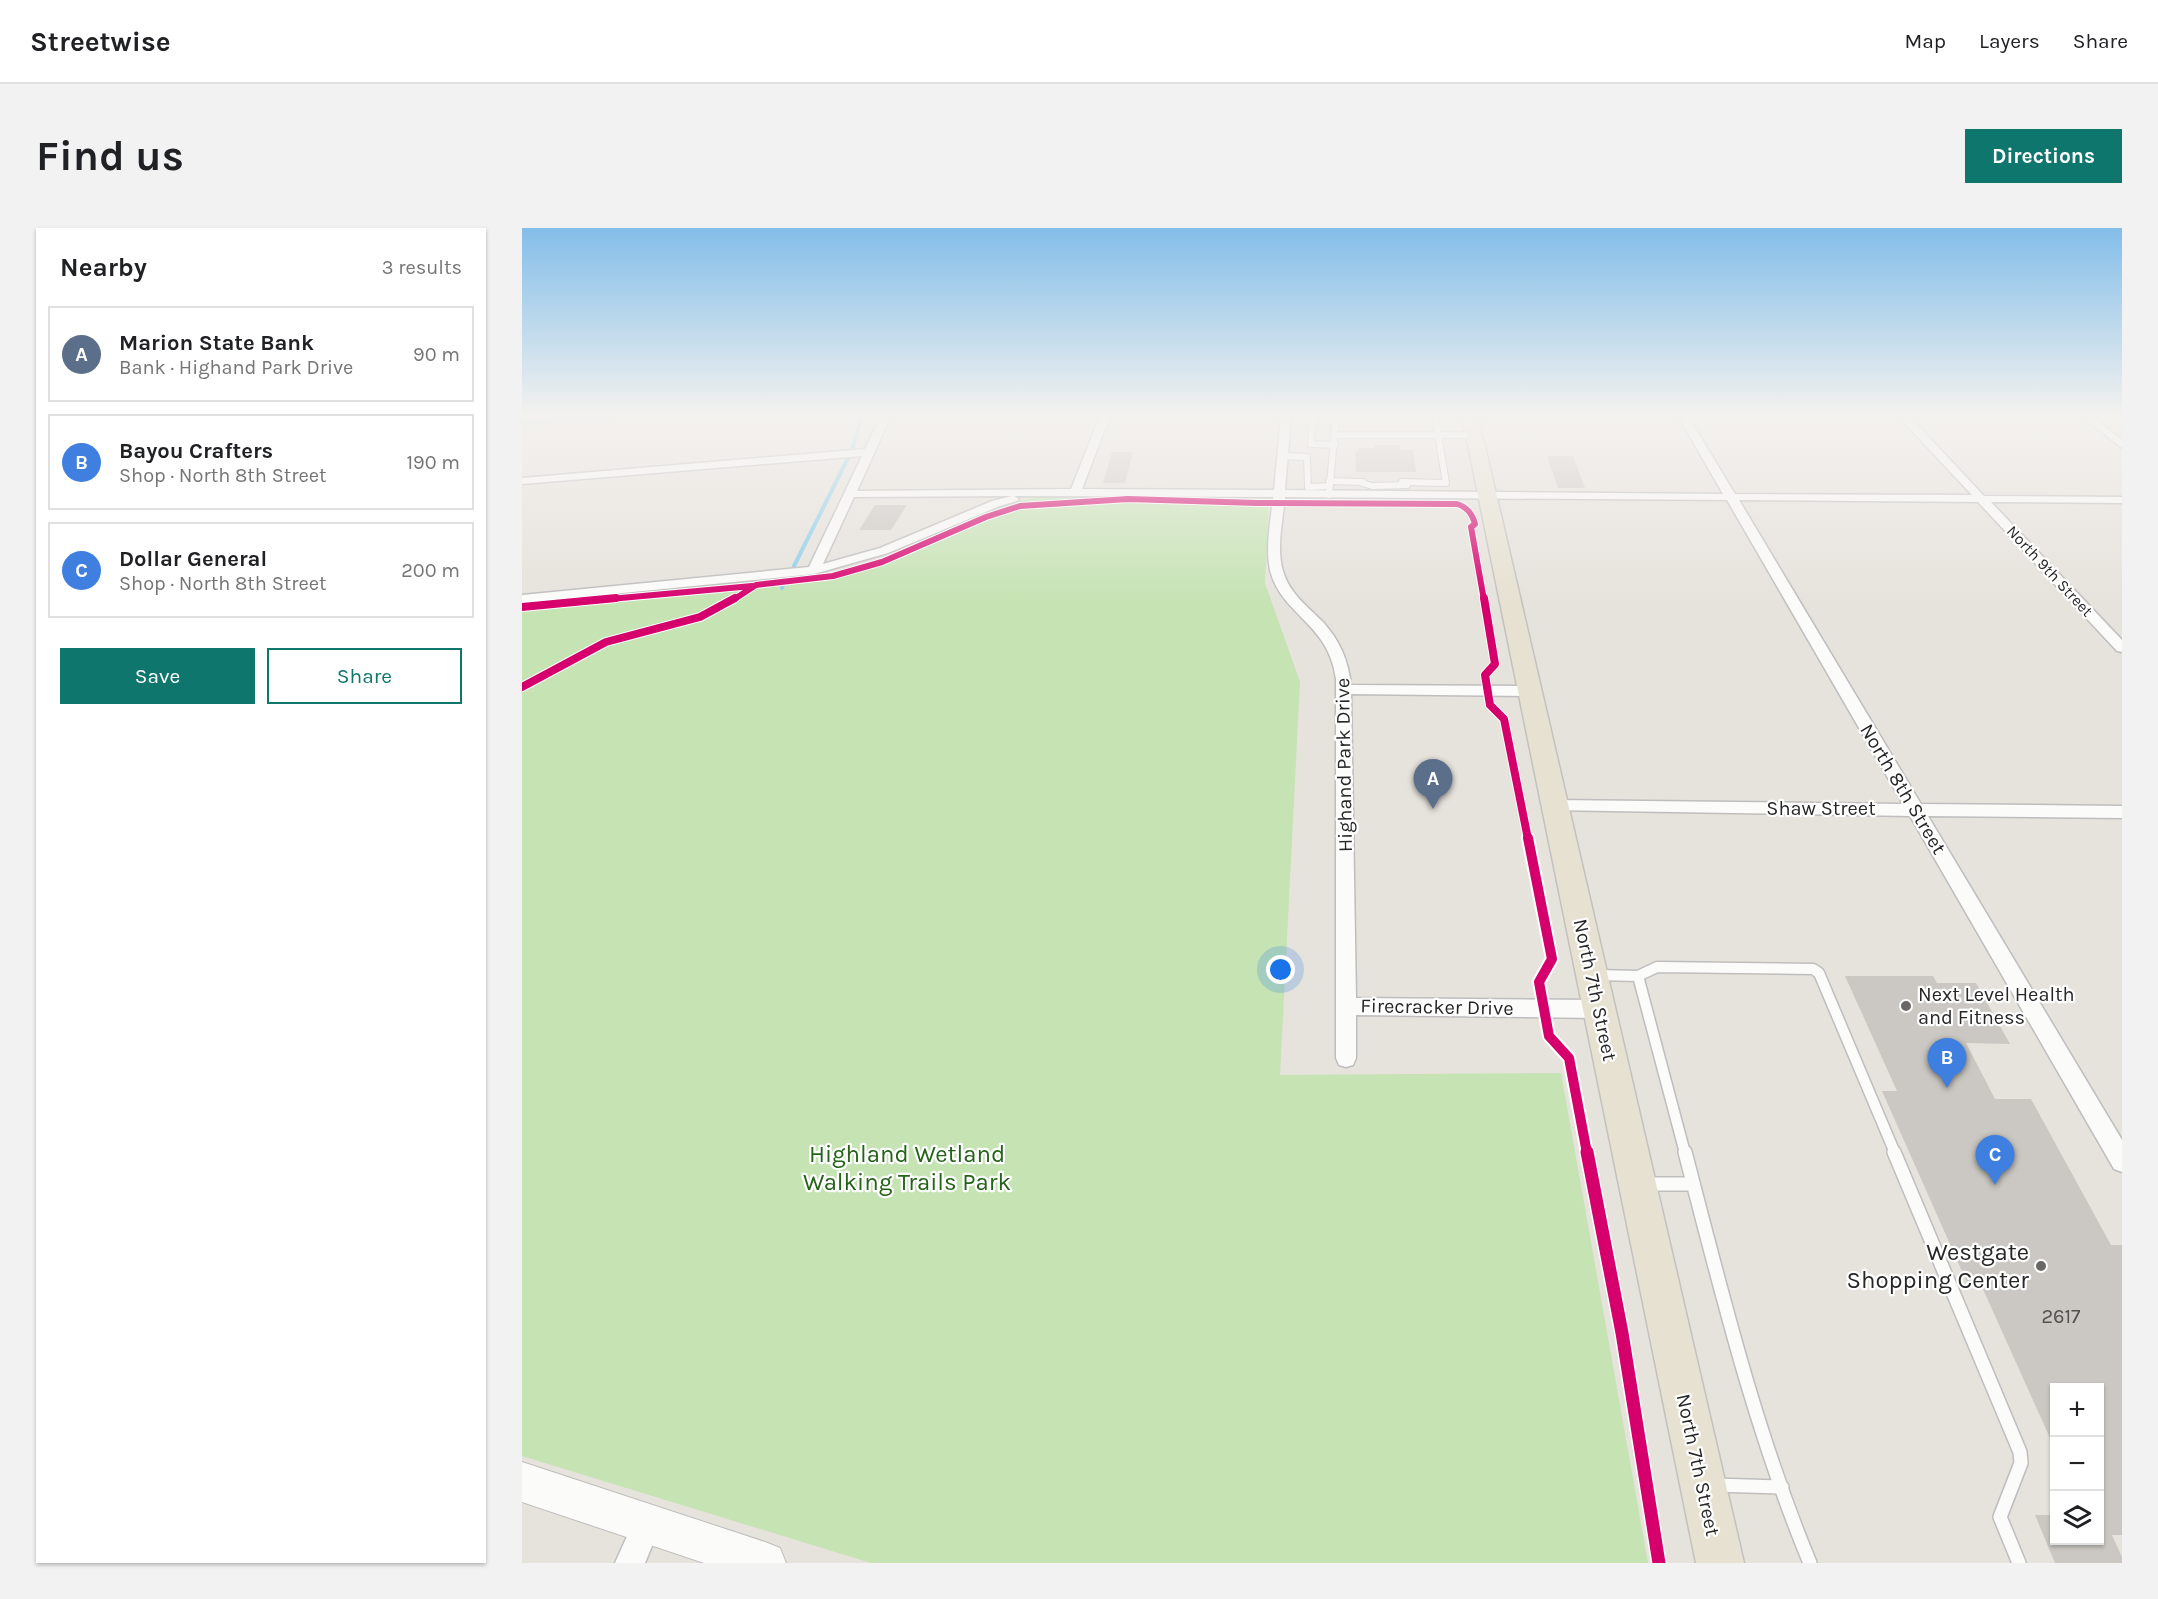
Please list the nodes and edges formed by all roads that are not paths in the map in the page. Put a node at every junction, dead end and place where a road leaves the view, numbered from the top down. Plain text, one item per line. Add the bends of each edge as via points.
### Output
1 (554, 478) edge
2 (857, 478) edge
3 (1080, 478) edge
4 (1280, 478) edge
5 (1308, 478) edge
6 (1330, 478) edge
7 (1445, 478) edge
8 (1484, 478) edge
9 (1719, 478) edge
10 (1962, 478) edge
11 (522, 481) edge
12 (1359, 482) junction
13 (1385, 482) dead end
14 (1402, 482) dead end
15 (1418, 483) junction
16 (1429, 483) junction
17 (1329, 487) junction
18 (1075, 492) junction
19 (850, 494) junction
20 (1278, 495) junction
21 (1431, 495) junction
22 (1488, 497) junction
23 (1731, 498) junction
24 (1982, 499) junction
25 (2122, 500) edge
26 (814, 570) junction
27 (522, 599) edge
28 (2122, 648) edge
29 (1344, 689) junction
30 (1530, 691) junction
31 (1555, 806) junction
32 (1914, 808) junction
33 (2122, 812) edge
34 (1592, 975) junction
35 (1638, 976) junction
36 (1347, 1006) junction
37 (1599, 1009) junction
38 (1346, 1058) dead end
39 (2122, 1161) edge
40 (1637, 1184) junction
41 (1693, 1184) junction
42 (522, 1482) edge
43 (1702, 1485) junction
44 (1782, 1487) junction
45 (647, 1524) junction
46 (630, 1563) edge
47 (765, 1563) edge
48 (1720, 1563) edge
49 (1810, 1563) edge
50 (2019, 1563) edge

1 - 11 street
2 - 19 street
3 - 18 street
4 - 20 street, Highand Park Drive
5 - 17 lane via 1308,487
6 - 17 lane
7 - 16 lane via 1446,483
8 - 22 main road, North 7th Street
9 - 23 street, North 8th Street
10 - 24 street, North 9th Street
12 - 13 lane
12 - 15 lane via 1372,486
12 - 17 lane
14 - 15 lane
15 - 16 lane
16 - 21 lane
17 - 20 street
17 - 21 street
18 - 19 street
18 - 20 street
18 - 26 street via 996,503 891,549
19 - 26 street
20 - 29 street, Highand Park Drive via 1276,576 1286,593 1335,648
21 - 22 street
22 - 23 street
22 - 30 main road, North 7th Street
23 - 24 street
23 - 32 street, North 8th Street
24 - 25 street
24 - 28 street, North 9th Street
26 - 27 street
29 - 30 street
29 - 36 street, Highand Park Drive
30 - 31 main road, North 7th Street
31 - 32 street, Shaw Street
31 - 34 main road, North 7th Street
32 - 33 street, Shaw Street
32 - 39 street, North 8th Street
34 - 35 lane
34 - 37 main road, North 7th Street
35 - 41 lane
35 - 50 lane via 1658,967 1813,969 1822,977 2020,1452 2021,1463 2000,1517
36 - 37 street, Firecracker Drive
36 - 38 street, Highand Park Drive
37 - 40 main road, North 7th Street
40 - 41 lane
40 - 43 main road, North 7th Street
41 - 44 lane via 1734,1337
42 - 45 street
43 - 44 lane
43 - 48 main road, North 7th Street
44 - 49 lane
45 - 46 street
45 - 47 street

